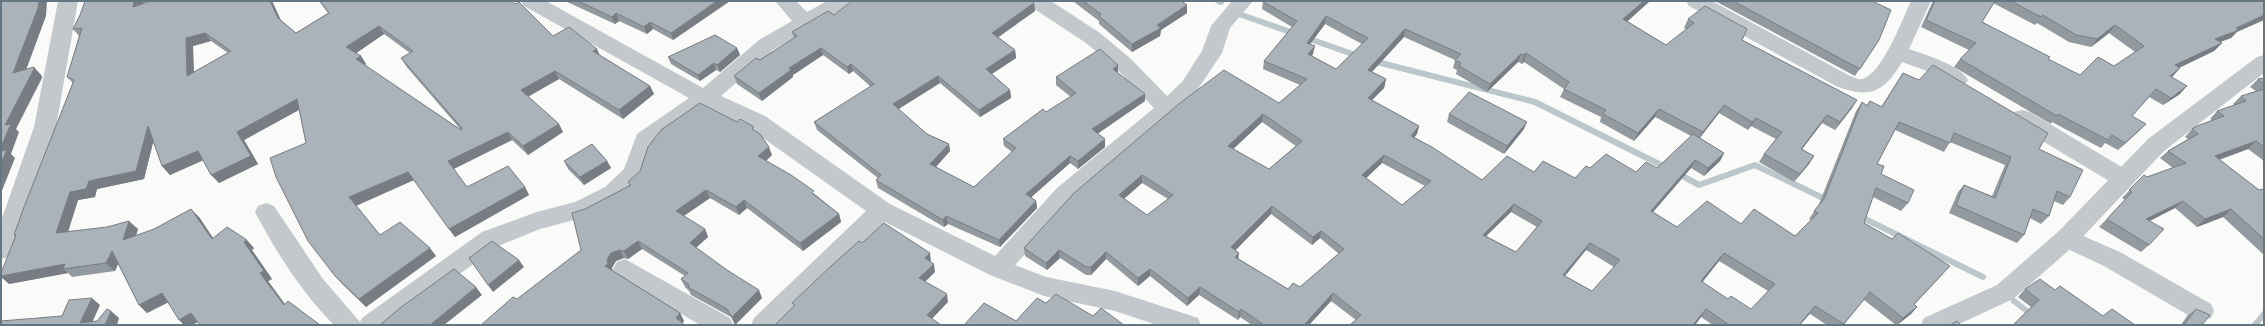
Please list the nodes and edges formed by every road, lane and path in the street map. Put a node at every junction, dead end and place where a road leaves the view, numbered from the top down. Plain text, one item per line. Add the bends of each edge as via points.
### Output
1 (68, 1) edge
2 (530, 1) edge
3 (784, 1) edge
4 (842, 1) edge
5 (1036, 1) edge
6 (1243, 1) edge
7 (1696, 1) edge
8 (1921, 1) edge
9 (806, 23) junction
10 (1898, 52) junction
11 (2264, 62) edge
12 (1974, 90) edge
13 (705, 98) junction
14 (1167, 109) junction
15 (2008, 110) edge
16 (2122, 178) junction
17 (882, 210) junction
18 (266, 212) dead end
19 (2067, 238) junction
20 (1, 250) edge
21 (998, 268) junction
22 (625, 269) dead end
23 (2202, 311) edge
24 (350, 325) edge
25 (371, 325) edge
26 (721, 325) edge
27 (763, 325) edge
28 (1189, 325) edge
29 (1933, 325) edge

1 - 20 street via 44,127
2 - 13 street
3 - 9 street
4 - 9 street
5 - 14 street via 1117,58
6 - 14 street via 1221,26 1212,53 1190,87
7 - 10 street via 1843,81 1859,86 1876,81
8 - 10 street
9 - 13 street via 766,45
10 - 12 street via 1934,66
11 - 16 street via 2156,145
13 - 17 street via 757,122
13 - 25 street via 645,140 634,173 612,193 581,210 537,221 490,239
14 - 21 street via 1064,194
15 - 16 street
16 - 19 street
17 - 21 street
17 - 27 street
18 - 24 street via 298,266 333,309
19 - 23 street via 2112,259
19 - 29 street via 2005,292
21 - 28 street via 1044,286 1115,301
22 - 26 street

